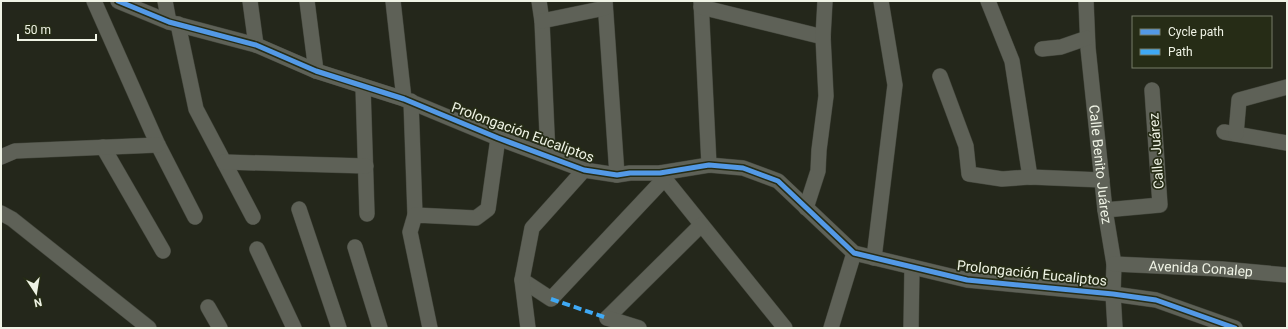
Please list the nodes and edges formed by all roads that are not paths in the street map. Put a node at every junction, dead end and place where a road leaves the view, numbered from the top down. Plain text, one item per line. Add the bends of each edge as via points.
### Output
1 (94, 1) edge
2 (118, 1) edge
3 (165, 1) edge
4 (250, 1) edge
5 (307, 1) edge
6 (393, 1) edge
7 (539, 1) edge
8 (825, 1) edge
9 (881, 1) edge
10 (988, 1) edge
11 (1086, 1) edge
12 (701, 4) edge
13 (605, 5) edge
14 (542, 21) junction
15 (173, 23) junction
16 (823, 37) junction
17 (1087, 38) junction
18 (256, 45) junction
19 (1042, 49) dead end
20 (316, 71) junction
21 (940, 76) dead end
22 (363, 87) junction
23 (1287, 87) edge
24 (1152, 90) dead end
25 (407, 100) junction
26 (498, 138) junction
27 (1287, 143) edge
28 (158, 145) junction
29 (103, 148) junction
30 (548, 156) junction
31 (1, 157) edge
32 (224, 162) junction
33 (709, 165) junction
34 (366, 166) junction
35 (584, 170) junction
36 (617, 175) junction
37 (662, 176) junction
38 (1030, 177) junction
39 (1102, 180) junction
40 (806, 208) junction
41 (300, 209) dead end
42 (1105, 210) junction
43 (1, 213) edge
44 (367, 214) dead end
45 (415, 215) junction
46 (195, 217) dead end
47 (253, 217) dead end
48 (702, 225) junction
49 (355, 247) dead end
50 (257, 249) dead end
51 (163, 251) dead end
52 (854, 253) junction
53 (874, 258) junction
54 (1114, 264) junction
55 (912, 267) junction
56 (1287, 275) edge
57 (522, 280) junction
58 (1113, 294) junction
59 (208, 307) dead end
60 (608, 323) edge
61 (149, 328) edge
62 (220, 328) edge
63 (294, 328) edge
64 (339, 328) edge
65 (380, 328) edge
66 (430, 328) edge
67 (528, 328) edge
68 (639, 328) edge
69 (785, 328) edge
70 (831, 328) edge
71 (911, 328) edge
72 (1115, 328) edge
73 (1235, 328) edge

1 - 28 street
2 - 15 street, Prolongación Eucaliptos
3 - 15 street
4 - 18 street
5 - 20 street
6 - 25 street
7 - 14 street
8 - 16 street
9 - 53 street via 895,85
10 - 38 street via 1012,60
11 - 17 street, Calle Benito Juárez
12 - 16 street
12 - 33 street
13 - 14 street
13 - 36 street
14 - 30 street
15 - 18 street, Prolongación Eucaliptos
15 - 32 street via 196,109
16 - 40 street via 826,96 818,171
17 - 19 street via 1061,47
17 - 39 street, Calle Benito Juárez
18 - 20 street, Prolongación Eucaliptos
20 - 22 street, Prolongación Eucaliptos
21 - 38 street via 966,146 969,174 1002,179
22 - 25 street, Prolongación Eucaliptos
22 - 34 street
23 - 27 street via 1239,100 1230,133
24 - 42 street, Calle Juárez via 1160,205
25 - 26 street, Prolongación Eucaliptos
25 - 45 street
26 - 30 street, Prolongación Eucaliptos
26 - 45 street via 488,209 476,218
28 - 29 street
28 - 46 street
29 - 31 street via 15,151
29 - 51 street
30 - 35 street, Prolongación Eucaliptos
32 - 34 street
32 - 47 street
33 - 37 street, Prolongación Eucaliptos
33 - 40 street, Prolongación Eucaliptos via 743,168 778,182
34 - 44 street
35 - 36 street, Prolongación Eucaliptos
35 - 57 street via 532,228
36 - 37 street, Prolongación Eucaliptos via 630,173
37 - 48 street
37 - 57 street via 551,298
38 - 39 street
39 - 42 street, Calle Benito Juárez
40 - 52 street, Prolongación Eucaliptos
41 - 64 street
42 - 54 street, Calle Benito Juárez
43 - 61 street via 12,219
45 - 66 street via 410,232
48 - 60 street
48 - 69 street
49 - 65 street
50 - 63 street
52 - 53 street, Prolongación Eucaliptos
52 - 70 street
53 - 55 street, Prolongación Eucaliptos
54 - 56 street, Avenida Conalep
54 - 58 street, Calle Benito Juárez
55 - 58 street, Prolongación Eucaliptos via 968,280
55 - 71 street
57 - 67 street
58 - 72 street, Calle Benito Juárez
58 - 73 street, Prolongación Eucaliptos via 1156,300
59 - 62 street
60 - 68 street

